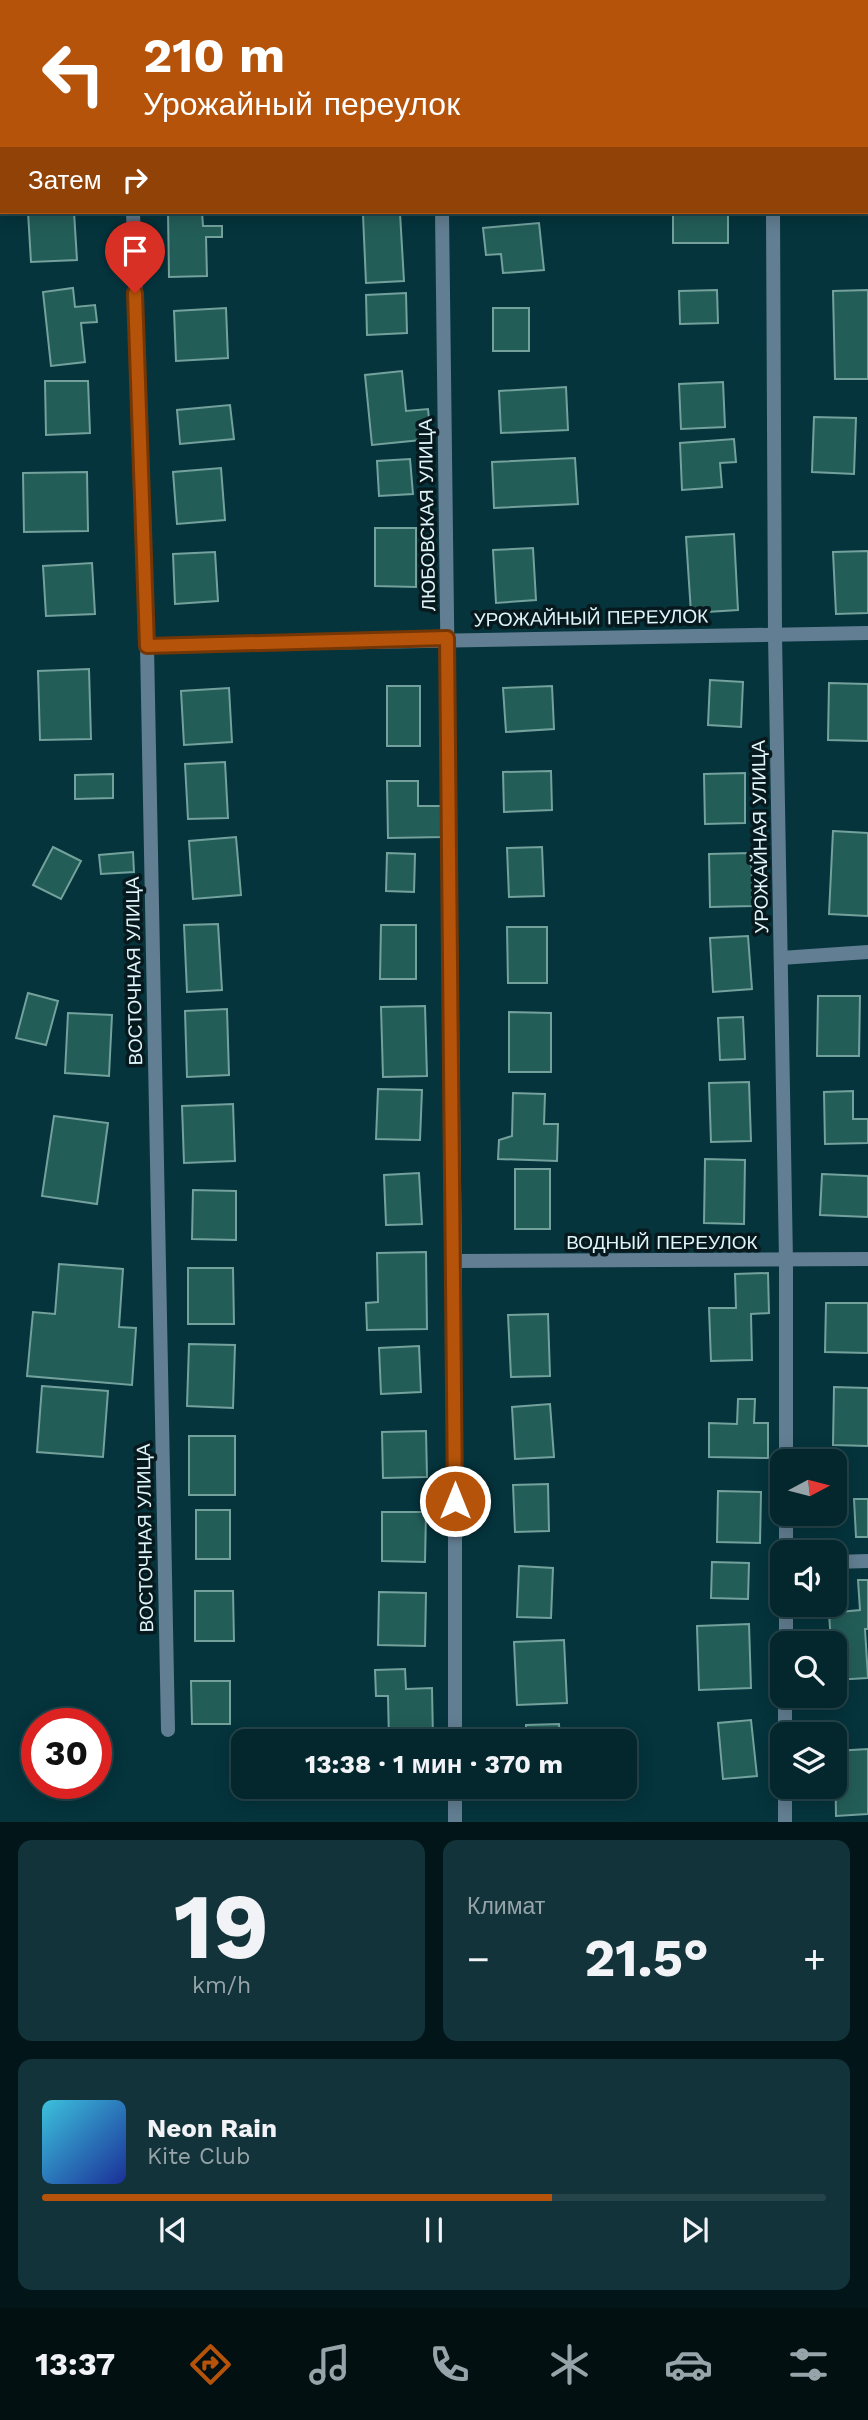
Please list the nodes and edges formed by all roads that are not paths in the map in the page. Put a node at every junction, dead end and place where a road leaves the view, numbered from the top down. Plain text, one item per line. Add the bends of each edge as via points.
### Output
1 (133, 214) edge
2 (442, 214) edge
3 (774, 214) edge
4 (868, 633) edge
5 (775, 635) junction
6 (447, 638) junction
7 (147, 646) junction
8 (868, 952) edge
9 (781, 958) junction
10 (868, 1259) edge
11 (455, 1261) junction
12 (786, 1261) junction
13 (786, 1449) edge
14 (868, 1561) edge
15 (847, 1562) edge
16 (455, 1729) edge
17 (168, 1730) dead end
18 (455, 1799) edge
19 (785, 1799) edge
20 (455, 1822) edge
21 (785, 1822) edge

1 - 7 street, ВОСТОЧНАЯ УЛИЦА
2 - 6 street, ЛЮБОВСКАЯ УЛИЦА
3 - 5 street, УРОЖАЙНАЯ УЛИЦА
4 - 5 street, УРОЖАЙНЫЙ ПЕРЕУЛОК
5 - 6 street, УРОЖАЙНЫЙ ПЕРЕУЛОК
5 - 9 street, УРОЖАЙНАЯ УЛИЦА
6 - 7 street, УРОЖАЙНЫЙ ПЕРЕУЛОК
6 - 11 street, ЛЮБОВСКАЯ УЛИЦА
7 - 17 street, ВОСТОЧНАЯ УЛИЦА
8 - 9 street
9 - 12 street, УРОЖАЙНАЯ УЛИЦА
10 - 12 street, ВОДНЫЙ ПЕРЕУЛОК
11 - 12 street, ВОДНЫЙ ПЕРЕУЛОК
11 - 16 street, ЛЮБОВСКАЯ УЛИЦА
12 - 13 street, УРОЖАЙНАЯ УЛИЦА
14 - 15 street
18 - 20 street
19 - 21 street

